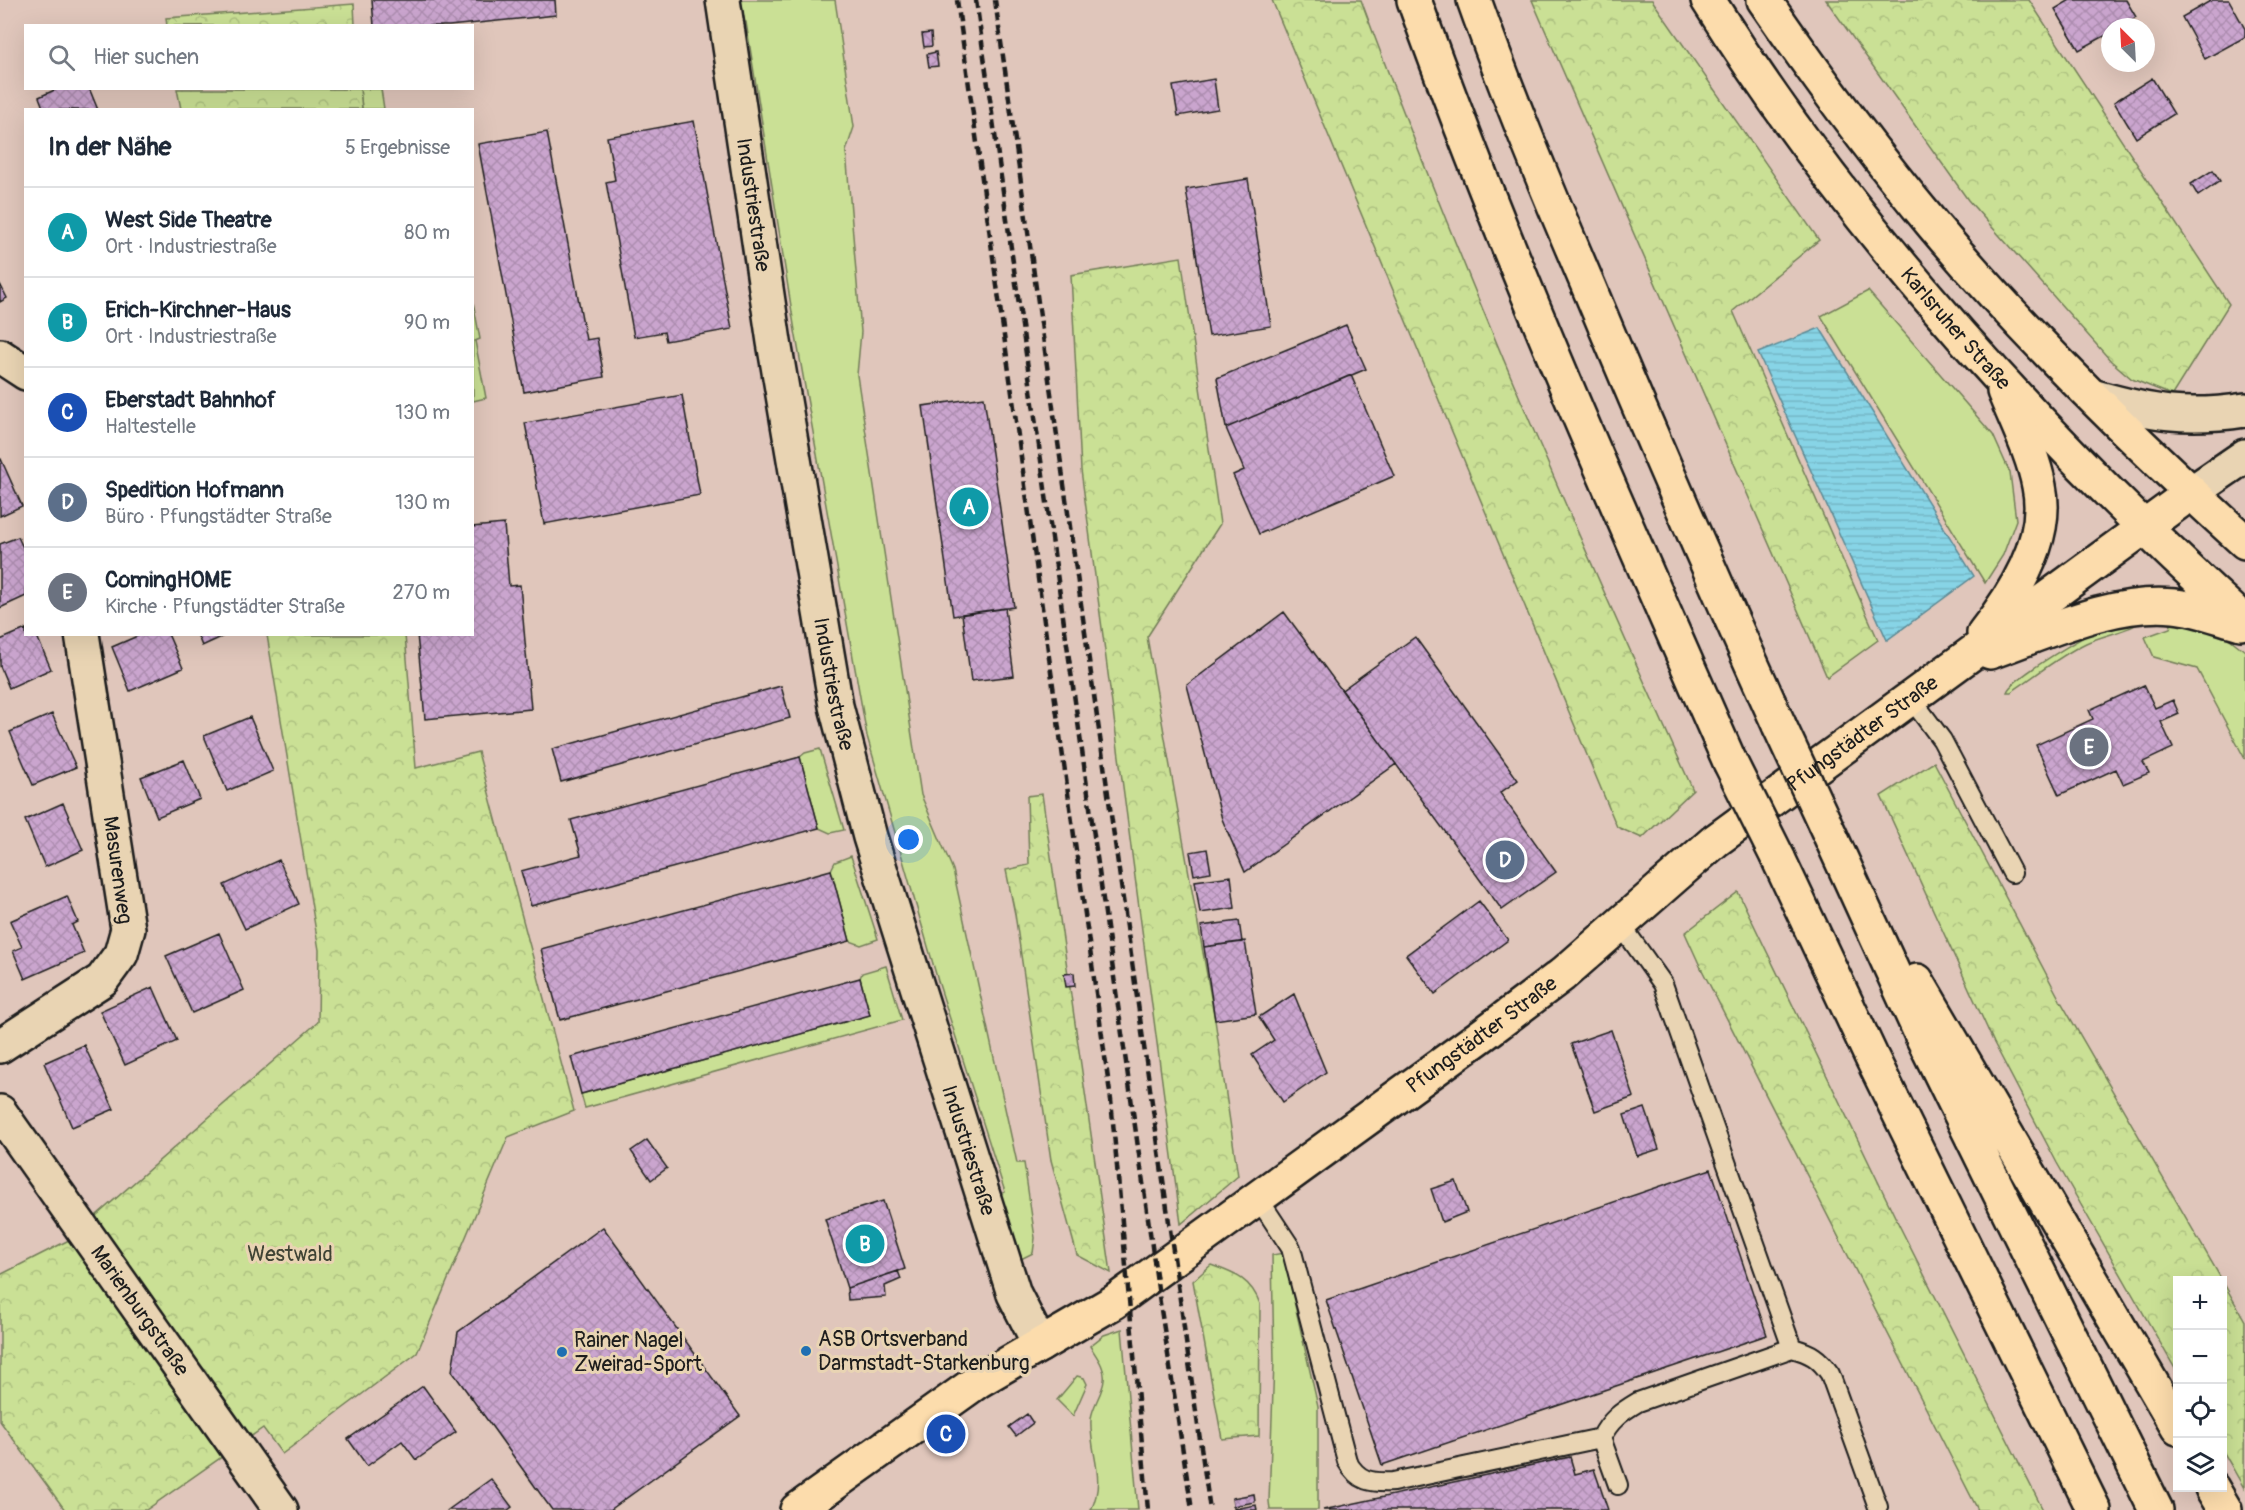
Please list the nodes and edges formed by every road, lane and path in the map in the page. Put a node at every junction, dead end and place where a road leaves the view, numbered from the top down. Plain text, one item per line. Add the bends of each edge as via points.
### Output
1 (723, 0) edge
2 (1414, 0) edge
3 (1474, 0) edge
4 (1708, 0) edge
5 (1764, 0) edge
6 (0, 356) edge
7 (24, 372) edge
8 (1998, 376) junction
9 (2095, 397) junction
10 (2245, 410) edge
11 (2245, 456) edge
12 (2191, 493) junction
13 (2144, 527) junction
14 (2245, 542) edge
15 (2245, 623) edge
16 (82, 636) edge
17 (1960, 662) junction
18 (1911, 697) junction
19 (1825, 824) junction
20 (2012, 873) dead end
21 (1621, 925) junction
22 (0, 1046) edge
23 (0, 1112) edge
24 (1258, 1198) junction
25 (1040, 1345) junction
26 (1792, 1348) junction
27 (2173, 1419) edge
28 (1601, 1438) junction
29 (1618, 1485) dead end
30 (1878, 1507) dead end
31 (281, 1510) edge
32 (797, 1510) edge
33 (2094, 1510) edge
34 (2156, 1510) edge

1 - 25 street, Industriestraße via 774,342 848,761 1014,1294
2 - 33 main road, bridge via 1487,194 1730,762
3 - 19 main road, bridge via 1525,136 1631,389
4 - 8 main road, Karlsruher Straße via 1837,185
5 - 9 main road via 1831,95 1934,226
6 - 7 street
8 - 13 main road, Karlsruher Straße
8 - 17 main road via 2035,471 2042,512 2033,549 2013,591
9 - 10 street via 2163,414 2188,416
9 - 12 main road
11 - 12 street
12 - 13 main road, Pfungstädter Straße
12 - 14 main road
13 - 15 main road, Karlsruher Straße
13 - 17 main road, Pfungstädter Straße
15 - 17 main road via 2193,609 2156,605 2106,612
16 - 22 street, Masurenweg via 128,929 121,954 102,980
17 - 18 main road, Pfungstädter Straße
18 - 20 lane via 1942,740
18 - 21 main road, Pfungstädter Straße via 1715,841
19 - 27 main road
19 - 34 main road via 1926,1046
21 - 24 main road, Pfungstädter Straße via 1485,1033
21 - 26 lane via 1663,984
23 - 31 street, Marienburgstraße
24 - 25 main road, Pfungstädter Straße via 1114,1302
24 - 28 lane via 1291,1248 1353,1473 1364,1480 1393,1482
25 - 32 main road, Pfungstädter Straße via 978,1381
26 - 28 lane via 1638,1402 1608,1424
26 - 30 lane via 1809,1352 1830,1374
28 - 29 lane

